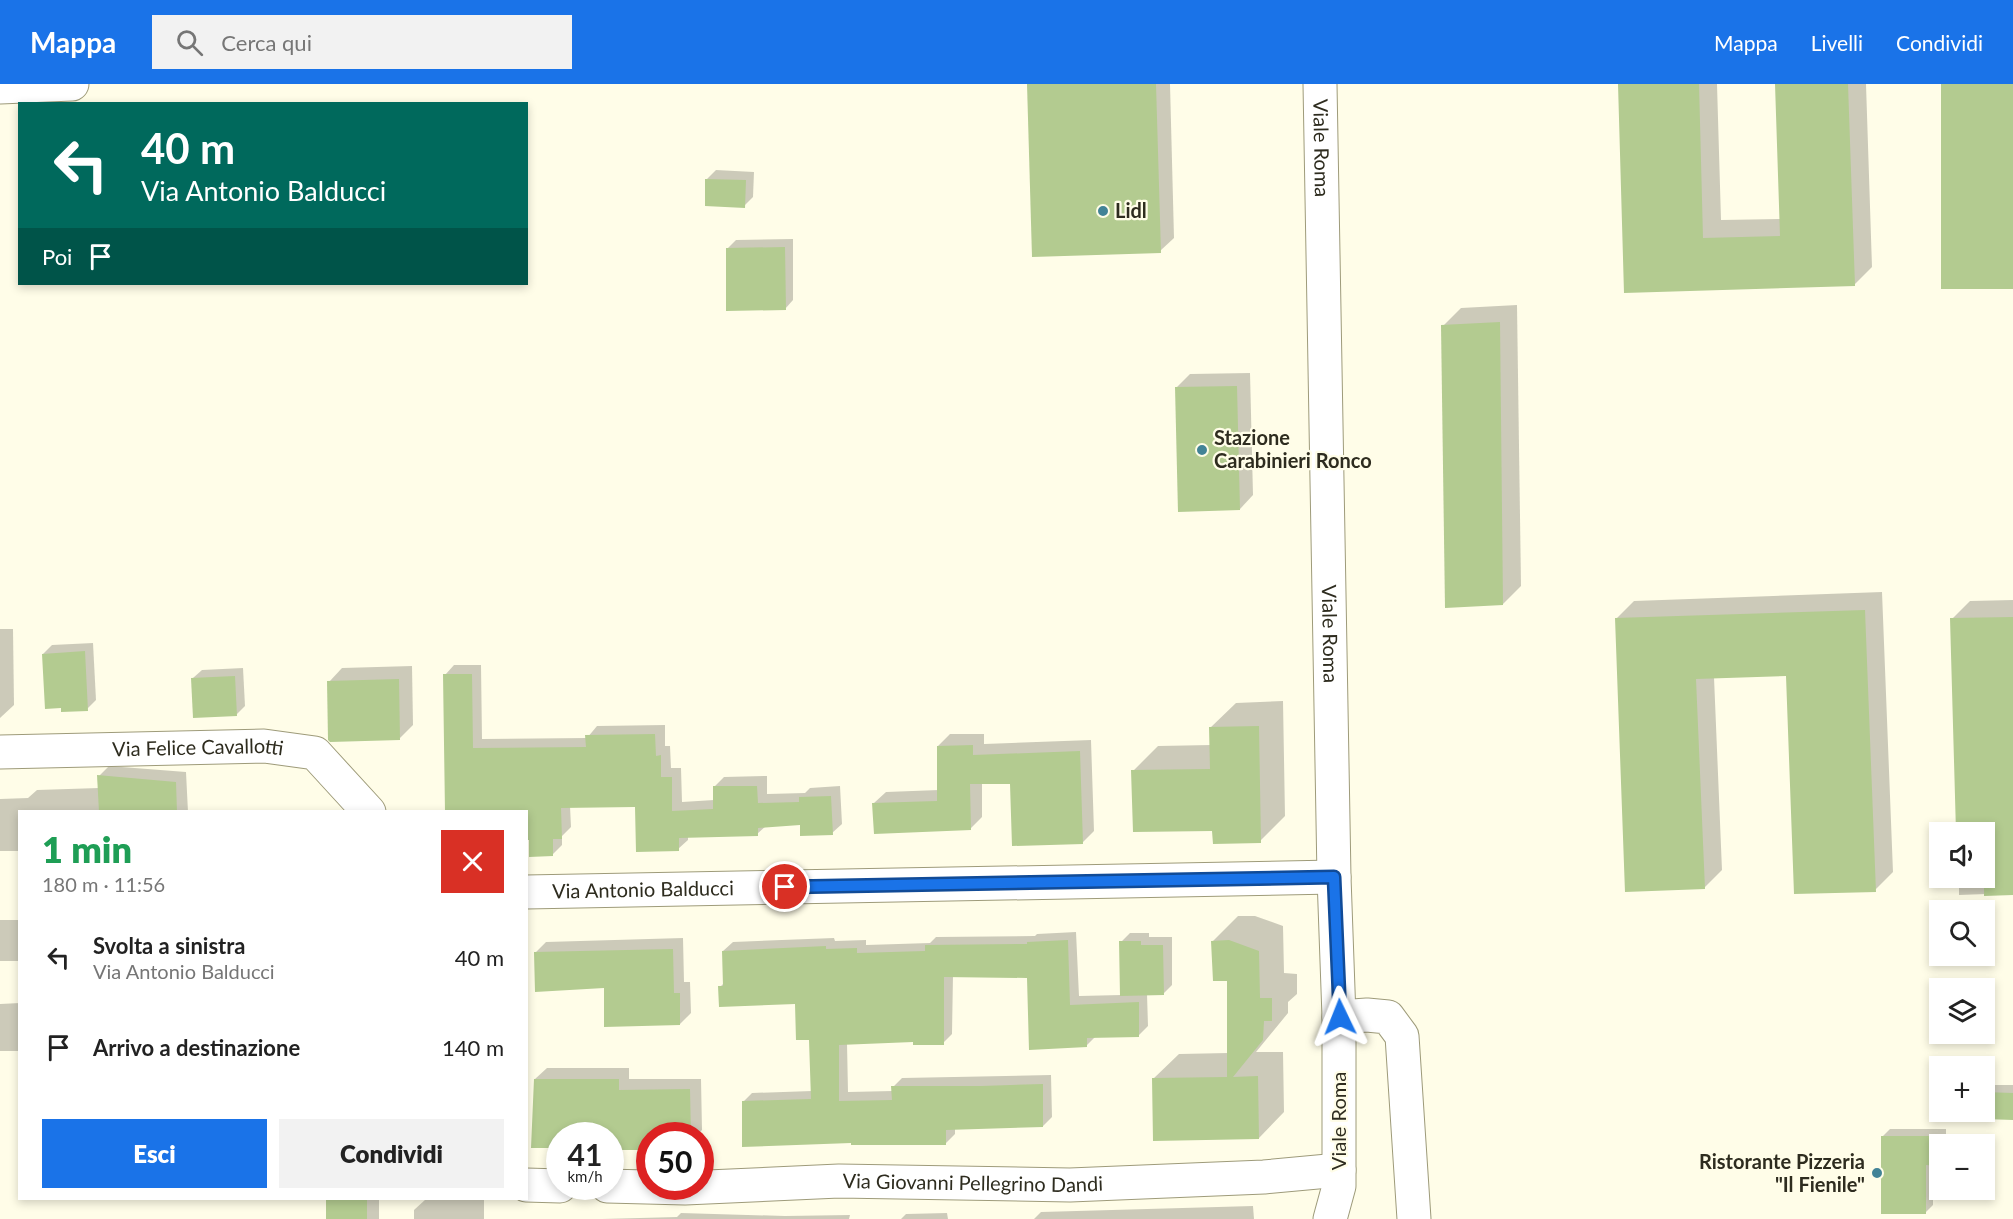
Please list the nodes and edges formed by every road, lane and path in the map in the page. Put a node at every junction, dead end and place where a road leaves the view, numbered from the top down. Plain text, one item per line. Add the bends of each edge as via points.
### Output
1 (72, 84) edge
2 (1320, 84) edge
3 (0, 87) edge
4 (0, 752) edge
5 (367, 810) edge
6 (1334, 877) junction
7 (528, 892) edge
8 (1340, 1017) junction
9 (1339, 1178) junction
10 (528, 1185) edge
11 (546, 1186) edge
12 (624, 1186) edge
13 (1330, 1219) edge
14 (1350, 1219) edge
15 (1414, 1219) edge

1 - 3 street
2 - 6 street, Viale Roma
4 - 5 street, Via Felice Cavallotti via 264,746 315,753
6 - 7 street, Via Antonio Balducci
6 - 8 street, Viale Roma
8 - 9 street, Viale Roma
8 - 15 street via 1388,1017 1402,1036
9 - 12 street, Via Giovanni Pellegrino Dandi via 1070,1185 839,1181 685,1188
9 - 13 street, Viale Roma
9 - 14 street, Viale Roma
10 - 11 street

